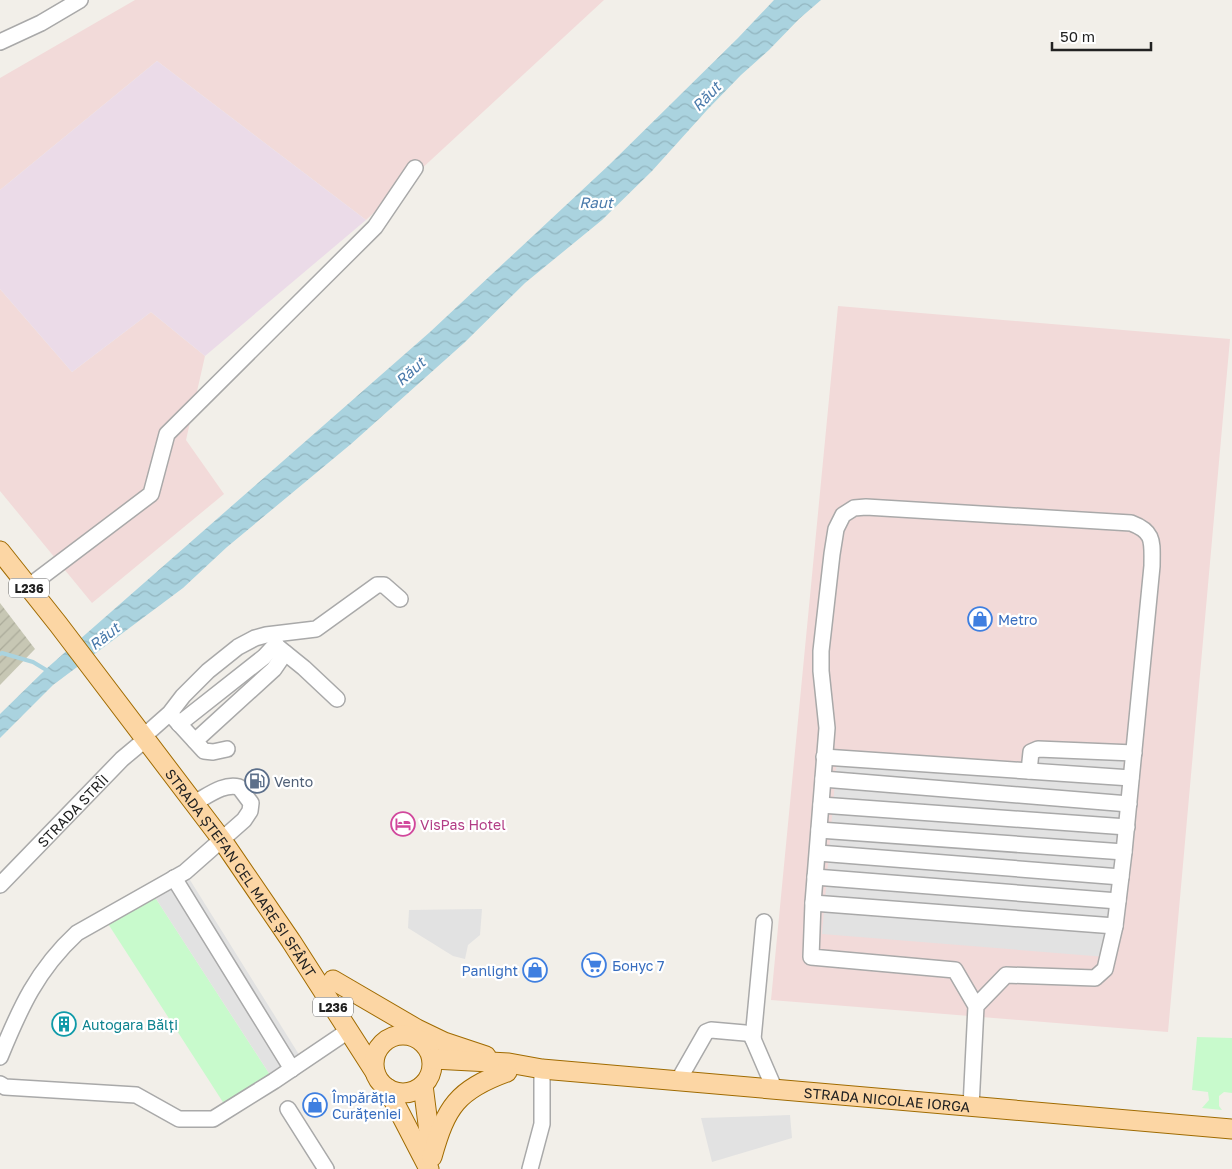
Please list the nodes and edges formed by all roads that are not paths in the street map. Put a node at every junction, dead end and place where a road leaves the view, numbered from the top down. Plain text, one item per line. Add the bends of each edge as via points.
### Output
1 (80, 0) edge
2 (0, 42) edge
3 (415, 168) dead end
4 (0, 551) edge
5 (28, 587) junction
6 (400, 599) dead end
7 (276, 644) junction
8 (337, 699) dead end
9 (174, 718) junction
10 (145, 738) junction
11 (195, 741) junction
12 (227, 749) dead end
13 (1134, 753) junction
14 (824, 757) junction
15 (1029, 771) junction
16 (1131, 778) junction
17 (823, 780) junction
18 (194, 803) junction
19 (1129, 804) junction
20 (821, 805) junction
21 (1127, 827) junction
22 (819, 830) junction
23 (222, 840) junction
24 (1124, 852) junction
25 (818, 853) junction
26 (814, 877) junction
27 (1121, 877) junction
28 (174, 878) junction
29 (0, 885) edge
30 (1118, 901) junction
31 (812, 903) junction
32 (764, 922) dead end
33 (1115, 926) junction
34 (291, 942) junction
35 (333, 980) junction
36 (976, 1006) junction
37 (348, 1031) junction
38 (406, 1034) junction
39 (753, 1038) junction
40 (0, 1058) edge
41 (292, 1068) junction
42 (508, 1068) junction
43 (542, 1069) junction
44 (375, 1072) junction
45 (429, 1072) junction
46 (678, 1081) junction
47 (0, 1084) edge
48 (387, 1088) junction
49 (776, 1090) junction
50 (971, 1108) junction
51 (288, 1109) dead end
52 (1232, 1129) edge
53 (431, 1165) edge
54 (326, 1169) edge
55 (530, 1169) edge

1 - 2 street
3 - 5 street via 375,227 167,434 151,494
4 - 5 main road, L236
5 - 10 main road, STRADA ȘTEFAN CEL MARE ȘI SFÂNT / L236
6 - 7 street via 384,586 377,585 316,629
7 - 8 street
7 - 9 street via 264,657
7 - 9 street via 255,638 238,647 183,696
7 - 11 street via 274,669
9 - 10 street, STRADA STRÎI
9 - 11 street
10 - 18 main road, STRADA ȘTEFAN CEL MARE ȘI SFÂNT
10 - 29 street, STRADA STRÎI
11 - 12 street via 204,751
13 - 14 street via 1152,566 1150,537 1144,528 1131,523 1097,520 866,506 854,508 843,515 836,529 821,651 827,728
13 - 15 street via 1038,749 1031,752
13 - 16 street
14 - 15 street
14 - 17 street
15 - 16 street
16 - 19 street
17 - 19 street
17 - 20 street
18 - 23 main road, STRADA ȘTEFAN CEL MARE ȘI SFÂNT
18 - 23 street via 225,786 239,787 251,803 250,811
19 - 21 street
20 - 21 street
20 - 22 street
21 - 24 street
22 - 24 street
22 - 25 street
23 - 28 street
23 - 34 main road, STRADA ȘTEFAN CEL MARE ȘI SFÂNT
24 - 27 street
25 - 26 street
25 - 27 street
26 - 30 street
26 - 31 street
27 - 30 street
28 - 40 street via 76,933 62,947 43,970 18,1013
28 - 41 street
30 - 33 street
31 - 33 street
31 - 36 street via 811,957 955,970
32 - 39 street
33 - 36 street via 1105,969 1095,978 1006,975
34 - 35 main road, L236
34 - 37 main road, STRADA ȘTEFAN CEL MARE ȘI SFÂNT / L236
35 - 38 main road, L236
35 - 42 main road via 416,1029
36 - 50 street
37 - 41 street
37 - 44 main road, STRADA ȘTEFAN CEL MARE ȘI SFÂNT / L236
38 - 44 main road via 396,1035 380,1045 374,1063
38 - 45 main road, L236 via 423,1042 429,1050
39 - 46 street via 745,1033 706,1032
39 - 49 street
41 - 47 street via 212,1119 179,1118 136,1095 5,1087
42 - 43 main road, STRADA NICOLAE IORGA
42 - 45 main road, STRADA NICOLAE IORGA
42 - 53 main road via 476,1085 455,1102 440,1129
43 - 46 main road, STRADA NICOLAE IORGA
43 - 55 street via 542,1124
44 - 48 main road, L236
45 - 48 main road via 412,1092 399,1093
45 - 53 main road
46 - 49 main road, STRADA NICOLAE IORGA
48 - 53 main road
49 - 50 main road, STRADA NICOLAE IORGA
50 - 52 main road, STRADA NICOLAE IORGA
51 - 54 street

